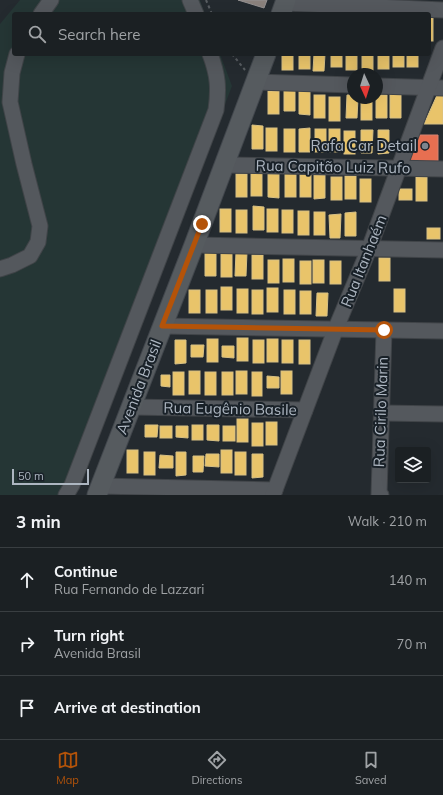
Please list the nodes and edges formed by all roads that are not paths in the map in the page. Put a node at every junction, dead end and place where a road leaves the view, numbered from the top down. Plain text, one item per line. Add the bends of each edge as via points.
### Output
1 (51, 0) edge
2 (190, 0) edge
3 (392, 3) edge
4 (284, 6) edge
5 (443, 10) edge
6 (42, 12) edge
7 (195, 12) edge
8 (443, 48) edge
9 (16, 56) edge
10 (211, 56) edge
11 (265, 56) edge
12 (255, 82) junction
13 (347, 85) edge
14 (383, 86) edge
15 (436, 88) edge
16 (224, 165) junction
17 (398, 168) junction
18 (443, 169) edge
19 (194, 245) junction
20 (369, 248) junction
21 (443, 250) edge
22 (0, 269) edge
23 (162, 326) junction
24 (336, 328) junction
25 (384, 330) junction
26 (443, 331) edge
27 (131, 407) junction
28 (305, 410) junction
29 (381, 413) junction
30 (443, 414) edge
31 (98, 491) edge
32 (274, 493) edge
33 (66, 495) edge
34 (380, 495) edge

1 - 6 street
2 - 7 street
3 - 4 street
3 - 5 street
8 - 15 street, Rua Itanhaém
9 - 22 street via 12,73 10,102 40,226 38,242 30,256
10 - 33 street via 218,90 216,110
11 - 12 main road, Avenida Brasil
12 - 13 street
12 - 16 main road, Avenida Brasil
14 - 15 street
15 - 17 street, Rua Itanhaém
16 - 17 street, Rua Capitão Luiz Rufo
16 - 19 main road, Avenida Brasil
17 - 18 street, Rua Capitão Luiz Rufo
17 - 20 street, Rua Itanhaém
19 - 20 street
19 - 23 main road, Avenida Brasil
20 - 21 street
20 - 24 street, Rua Itanhaém
23 - 24 street
23 - 27 main road, Avenida Brasil
24 - 25 street
24 - 28 street, Rua Itanhaém
25 - 26 street
25 - 29 street, Rua Cirilo Marin
27 - 28 street, Rua Eugênio Basile
27 - 31 main road, Avenida Brasil
28 - 32 street, Rua Itanhaém
29 - 30 street
29 - 34 street, Rua Cirilo Marin
31 - 32 street

